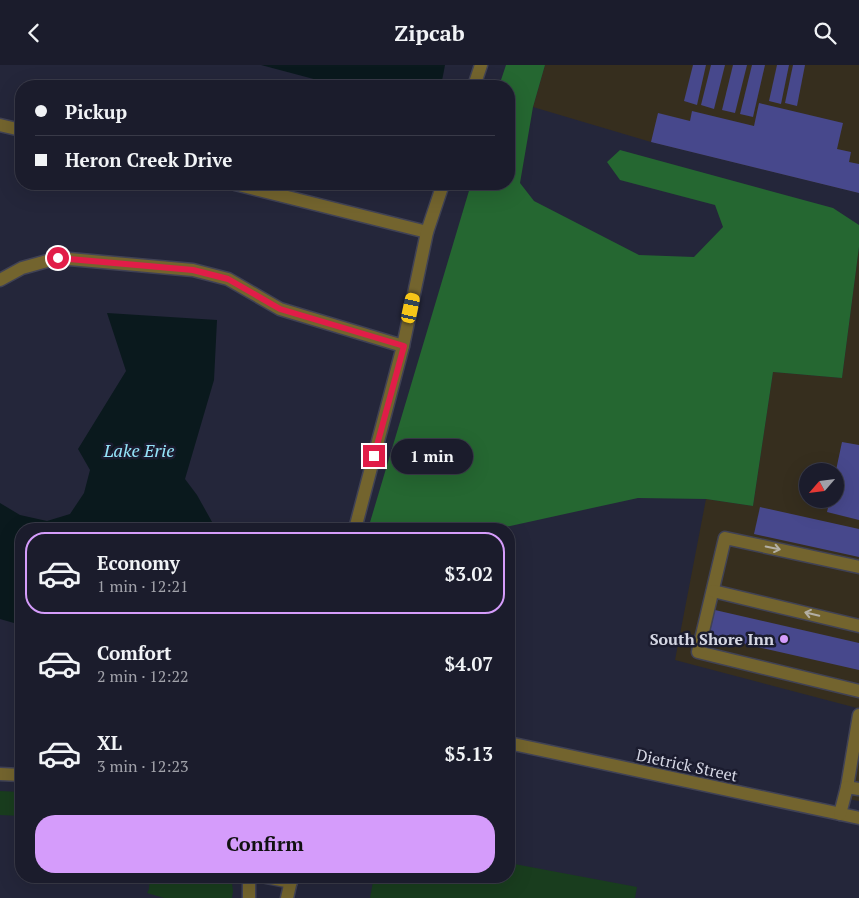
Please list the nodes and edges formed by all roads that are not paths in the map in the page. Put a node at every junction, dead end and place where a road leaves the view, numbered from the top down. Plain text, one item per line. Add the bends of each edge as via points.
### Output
1 (481, 65) edge
2 (476, 80) edge
3 (0, 125) edge
4 (15, 129) edge
5 (259, 190) edge
6 (440, 190) edge
7 (427, 232) junction
8 (0, 279) edge
9 (404, 346) junction
10 (357, 523) edge
11 (859, 567) edge
12 (713, 591) junction
13 (859, 626) edge
14 (859, 691) edge
15 (859, 715) edge
16 (515, 744) edge
17 (0, 774) edge
18 (15, 775) edge
19 (853, 788) edge
20 (840, 814) junction
21 (859, 818) edge
22 (249, 883) edge
23 (291, 883) edge
24 (249, 898) edge
25 (287, 898) edge

1 - 2 street
3 - 4 street
5 - 7 street
6 - 7 street
7 - 9 street
8 - 9 street via 22,268 58,258 193,270 228,279 280,309
9 - 10 street
12 -> 11 street via 725,538
13 -> 12 street
12 - 14 street via 698,652
15 - 19 street
16 - 20 street, Dietrick Street
17 - 18 street
19 - 20 street
20 - 21 street, Dietrick Street
22 - 24 street
23 - 25 street

